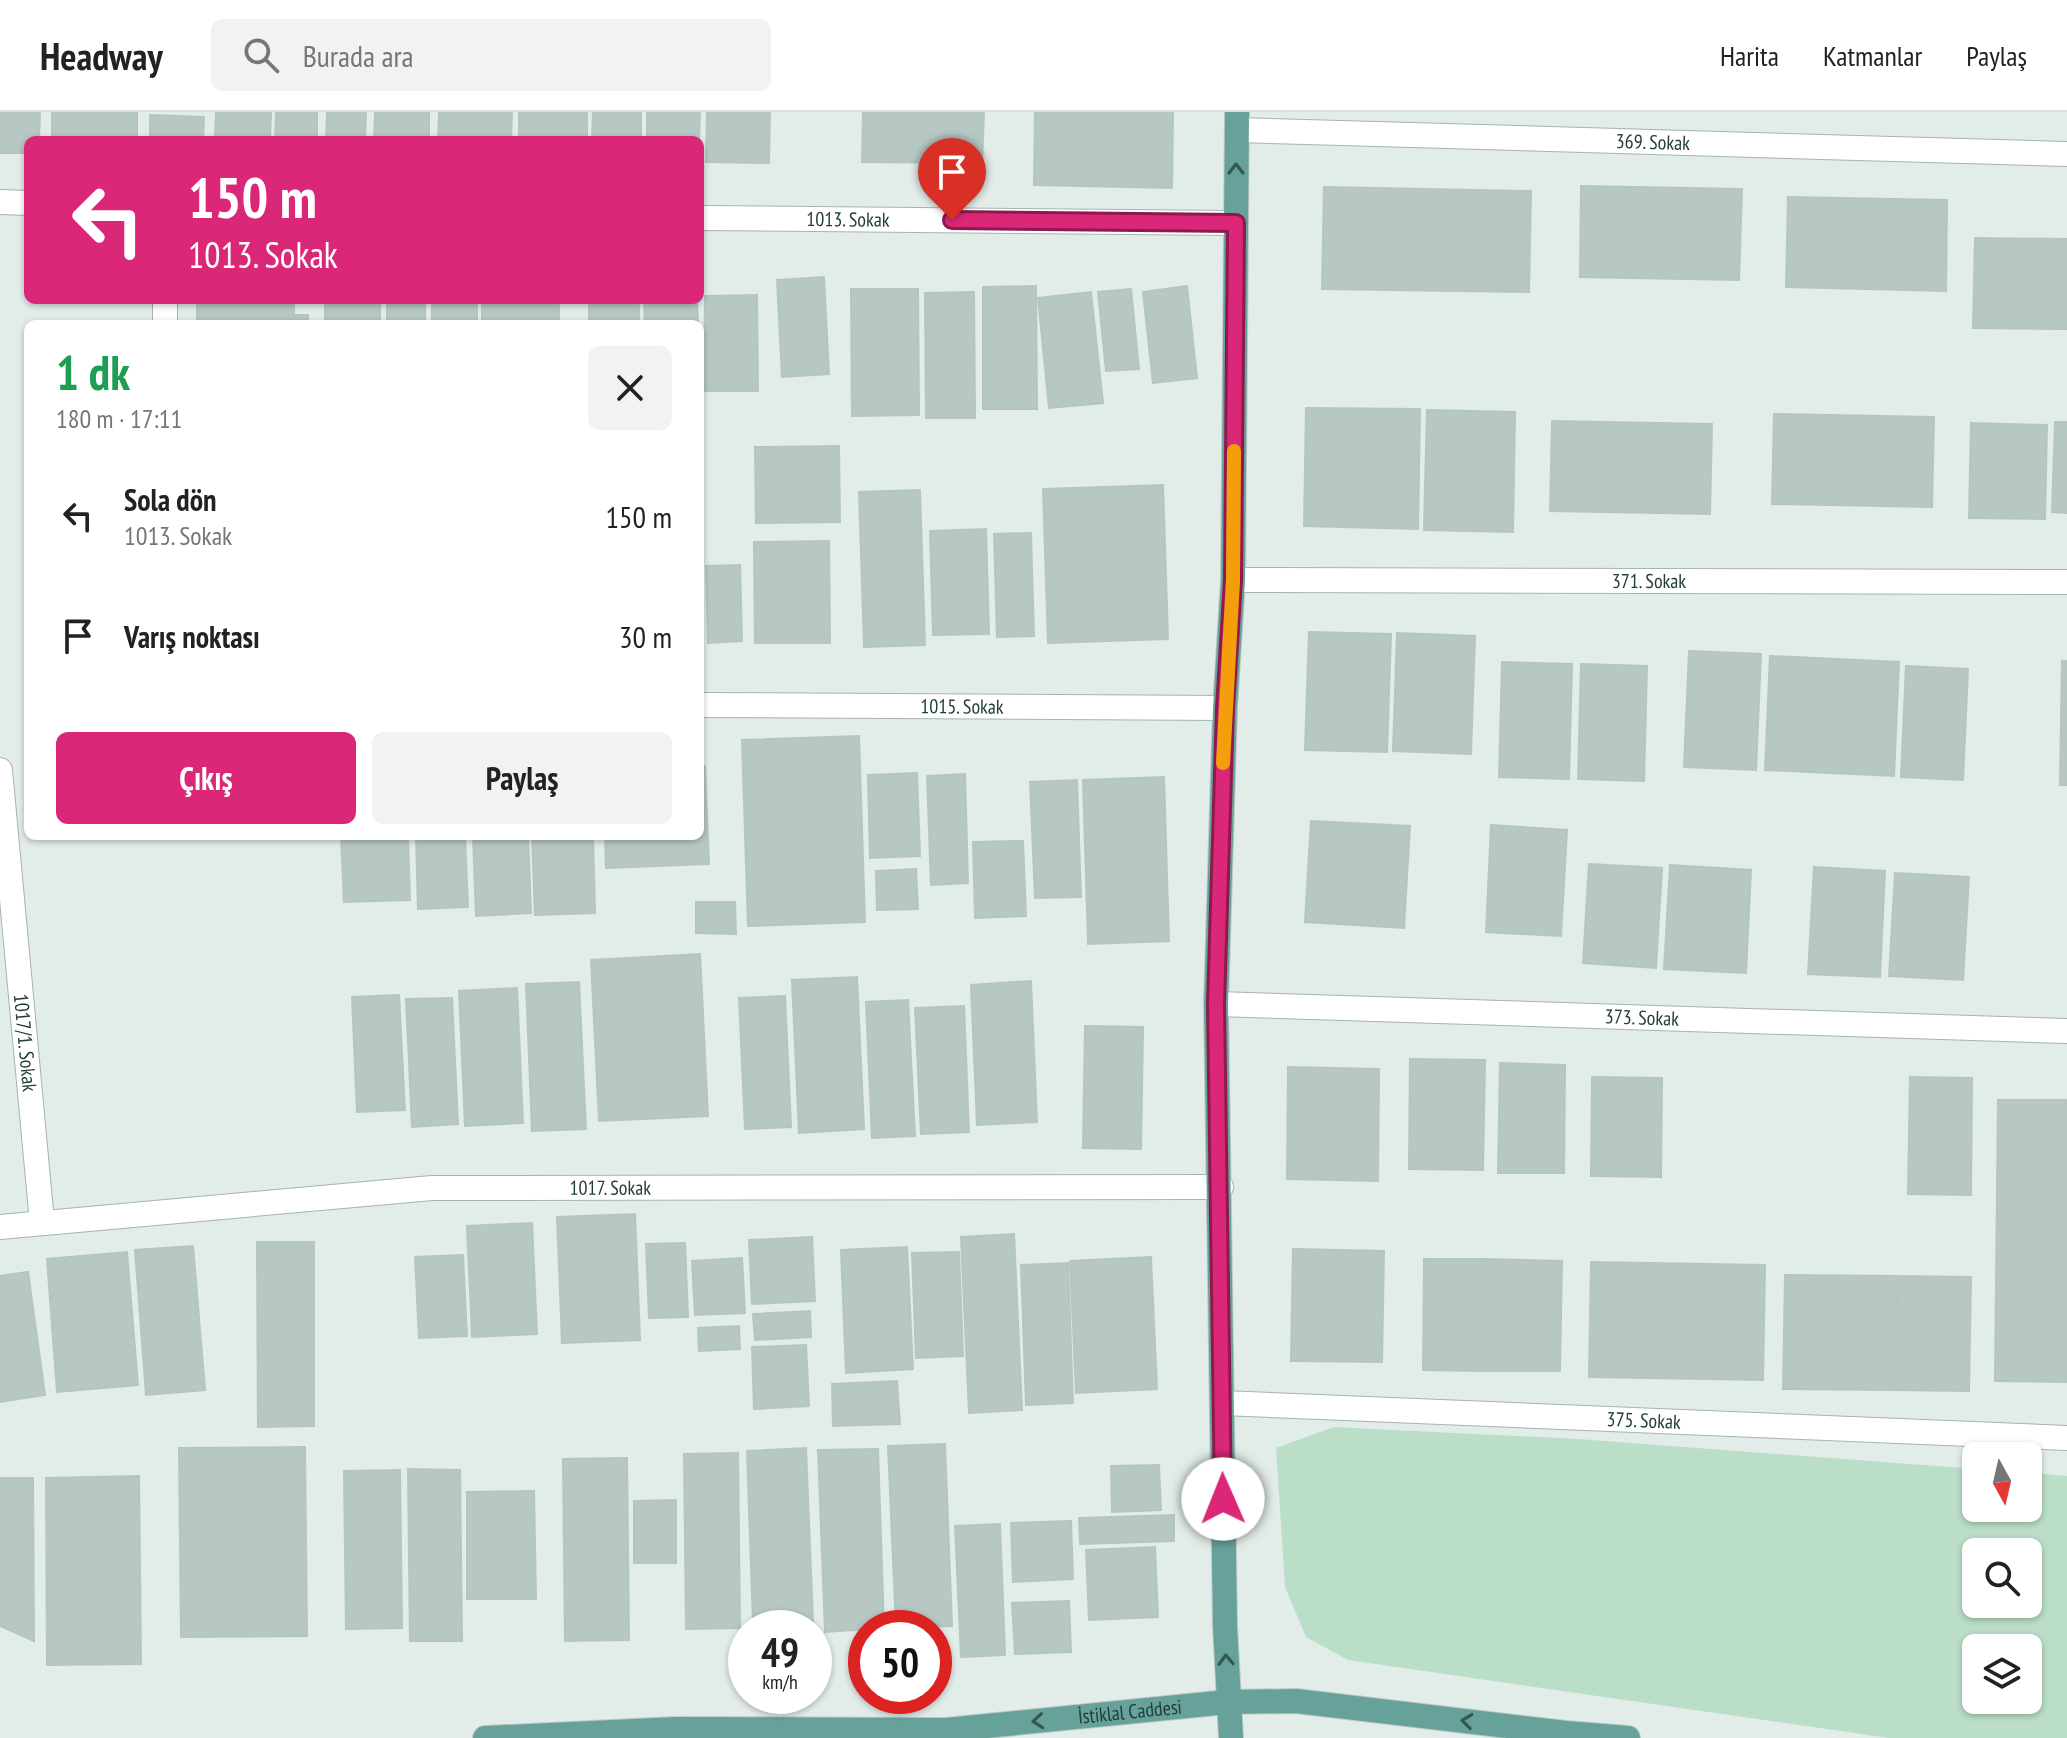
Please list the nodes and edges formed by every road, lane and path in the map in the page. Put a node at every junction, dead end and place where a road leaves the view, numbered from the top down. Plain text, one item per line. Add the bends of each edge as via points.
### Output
1 (1237, 121) edge
2 (2067, 154) edge
3 (0, 202) edge
4 (24, 203) edge
5 (704, 218) edge
6 (1236, 223) junction
7 (1233, 580) junction
8 (2067, 582) edge
9 (704, 705) edge
10 (1225, 708) junction
11 (0, 770) edge
12 (1216, 1004) junction
13 (2067, 1031) edge
14 (1221, 1187) junction
15 (42, 1222) junction
16 (0, 1227) edge
17 (1222, 1403) junction
18 (2067, 1438) edge
19 (1227, 1702) junction
20 (485, 1738) edge
21 (1231, 1738) edge
22 (1628, 1738) edge

1 - 2 street, 369. Sokak
6 -> 1 main road
3 - 4 street
5 - 6 street, 1013. Sokak
6 - 7 main road
7 - 8 street, 371. Sokak
7 - 10 main road
9 - 10 street, 1015. Sokak
10 - 12 main road
11 - 15 street, 1017/1. Sokak
12 - 13 street, 373. Sokak
12 - 14 main road
14 - 15 street, 1017. Sokak via 432,1188
14 - 17 main road
15 - 16 street, 1017. Sokak
17 - 18 street, 375. Sokak
19 -> 17 main road
19 -> 20 main road, İstiklal Caddesi via 946,1730 676,1729
19 - 21 main road
22 -> 19 main road, İstiklal Caddesi via 1296,1701

